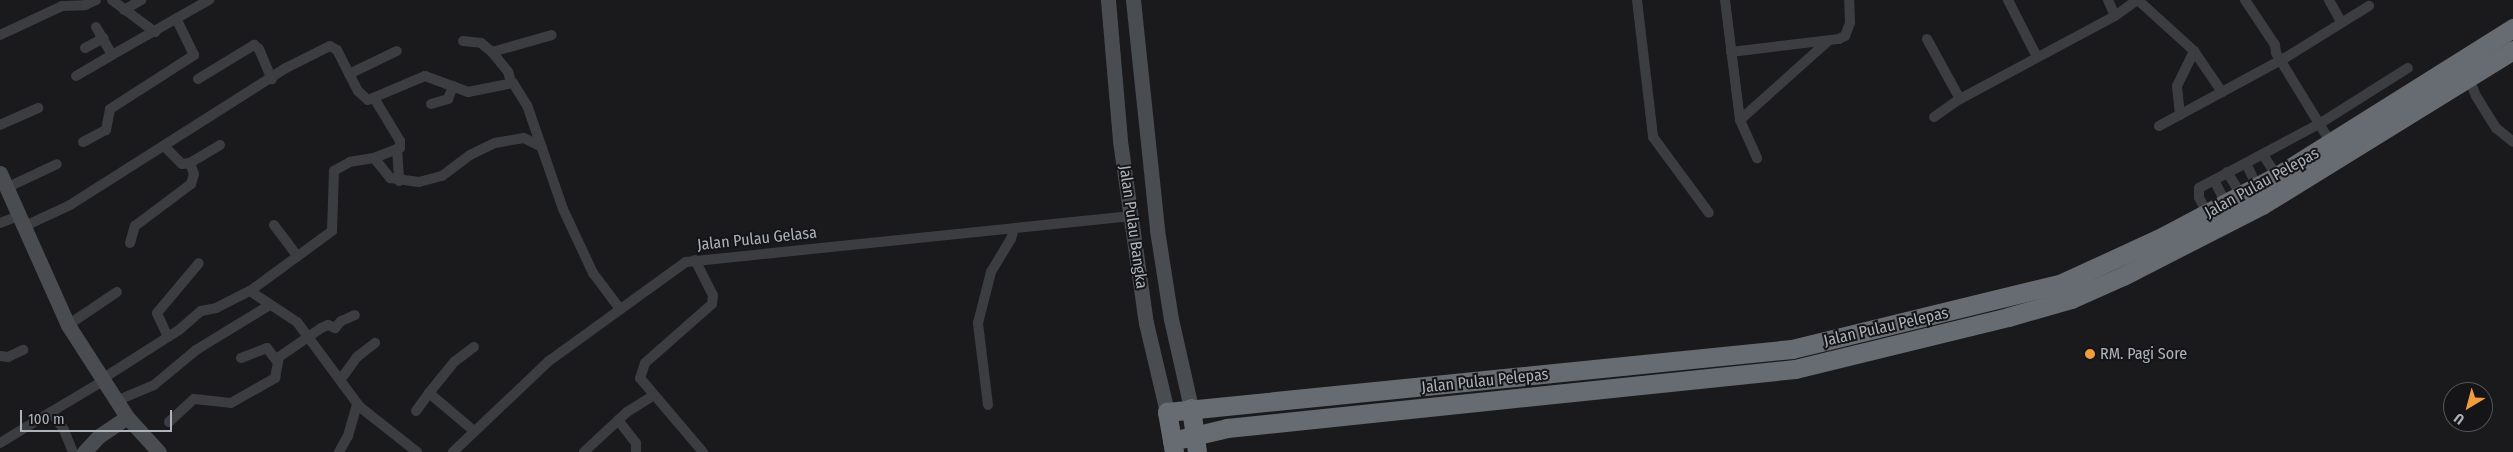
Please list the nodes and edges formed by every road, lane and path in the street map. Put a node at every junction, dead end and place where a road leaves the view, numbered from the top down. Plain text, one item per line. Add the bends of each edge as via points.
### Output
1 (96, 0) edge
2 (112, 0) edge
3 (141, 0) edge
4 (209, 0) edge
5 (1108, 0) edge
6 (1133, 0) edge
7 (1637, 0) edge
8 (1724, 0) edge
9 (1848, 0) edge
10 (2008, 0) edge
11 (2108, 0) edge
12 (2137, 0) edge
13 (2245, 0) edge
14 (2328, 0) edge
15 (2369, 6) dead end
16 (124, 10) junction
17 (2115, 16) junction
18 (177, 20) junction
19 (2341, 22) junction
20 (96, 27) dead end
21 (2513, 28) edge
22 (155, 32) junction
23 (0, 35) edge
24 (552, 35) dead end
25 (104, 38) junction
26 (1927, 39) dead end
27 (463, 41) dead end
28 (1828, 41) junction
29 (85, 48) dead end
30 (2513, 50) edge
31 (397, 51) dead end
32 (2194, 51) junction
33 (492, 52) junction
34 (1731, 52) junction
35 (112, 55) junction
36 (2037, 57) junction
37 (2283, 59) junction
38 (2408, 68) dead end
39 (349, 74) junction
40 (76, 76) dead end
41 (2469, 78) junction
42 (198, 79) dead end
43 (272, 79) junction
44 (510, 81) junction
45 (453, 86) junction
46 (2222, 92) junction
47 (374, 98) junction
48 (1960, 99) junction
49 (431, 104) dead end
50 (38, 108) dead end
51 (2180, 115) junction
52 (1934, 117) dead end
53 (1740, 120) junction
54 (2322, 122) junction
55 (0, 125) edge
56 (2159, 126) dead end
57 (2334, 141) junction
58 (83, 142) dead end
59 (2513, 142) edge
60 (220, 145) dead end
61 (164, 146) junction
62 (542, 147) junction
63 (397, 149) junction
64 (2263, 155) junction
65 (374, 158) junction
66 (1757, 158) dead end
67 (190, 163) junction
68 (2246, 163) junction
69 (57, 164) dead end
70 (2227, 172) junction
71 (0, 173) edge
72 (2277, 176) junction
73 (2214, 180) junction
74 (398, 181) junction
75 (6, 188) junction
76 (2241, 196) junction
77 (1709, 213) dead end
78 (2208, 213) junction
79 (1132, 216) junction
80 (0, 223) edge
81 (22, 225) junction
82 (274, 225) dead end
83 (1014, 228) junction
84 (130, 243) dead end
85 (2168, 244) junction
86 (297, 256) junction
87 (695, 260) junction
88 (199, 263) dead end
89 (117, 292) dead end
90 (250, 292) junction
91 (268, 306) junction
92 (620, 309) junction
93 (354, 314) dead end
94 (68, 325) junction
95 (168, 337) junction
96 (310, 338) junction
97 (375, 343) dead end
98 (474, 347) dead end
99 (22, 350) dead end
100 (0, 356) edge
101 (241, 358) dead end
102 (276, 360) junction
103 (341, 379) junction
104 (103, 380) junction
105 (429, 394) junction
106 (654, 394) junction
107 (116, 401) junction
108 (357, 404) junction
109 (988, 405) dead end
110 (1191, 408) junction
111 (416, 411) dead end
112 (51, 412) junction
113 (1167, 412) junction
114 (127, 417) junction
115 (618, 420) junction
116 (169, 422) dead end
117 (474, 431) junction
118 (0, 443) edge
119 (1196, 444) edge
120 (1173, 446) edge
121 (73, 452) edge
122 (84, 452) edge
123 (159, 452) edge
124 (339, 452) edge
125 (417, 452) edge
126 (453, 452) edge
127 (584, 452) edge
128 (636, 452) edge
129 (702, 452) edge

1 - 23 street via 85,5 62,6
2 - 16 street
3 - 16 street
4 - 18 street
5 - 79 main road, Jalan Pulau Bangka via 1120,141
6 - 110 main road, Jalan Pulau Bangka via 1157,230 1171,319
7 - 77 street via 1653,137
8 - 34 street
9 - 28 street via 1850,23 1846,34
10 - 36 street
11 - 17 street
12 - 17 street
12 - 32 street
13 - 37 street
14 - 19 street
15 - 19 street
16 - 22 street
17 - 36 street
18 - 22 street
18 - 58 street via 194,55 110,109 106,130
19 - 37 street
20 - 25 street
21 - 57 highway, Jalan Pulau Pelepas
22 - 35 street
24 - 33 street
25 - 29 street
25 - 35 street
26 - 48 street
27 - 33 street via 481,43
28 - 34 street
28 - 53 street
30 - 41 highway, Jalan Pulau Pelepas
31 - 39 street
32 - 46 street
32 - 51 street via 2177,86
33 - 44 street via 508,72
34 - 53 street
35 - 40 street
36 - 48 street
37 - 46 street
37 - 54 street
38 - 54 street
39 - 43 street via 337,50 330,46
39 - 47 street via 361,95 368,100
41 - 59 street via 2496,128
41 - 85 highway, Jalan Pulau Pelepas via 2308,179
42 - 43 street via 254,45 259,49
43 - 61 street
44 - 45 street via 468,92
44 - 62 street via 528,105
45 - 47 street via 425,76
45 - 49 street via 448,99
46 - 51 street
47 - 63 street via 400,141
48 - 52 street
50 - 55 street
51 - 56 street
53 - 66 street
54 - 57 street
54 - 64 street
57 - 72 highway, Jalan Pulau Pelepas
60 - 67 street
61 - 67 street via 182,164
61 - 81 street via 70,205
62 - 74 street via 524,138 495,143 470,155 442,176 419,182
62 - 92 street via 563,209 594,273
63 - 65 street
63 - 74 street
64 - 68 street
64 - 72 street
65 - 74 street via 381,170
65 - 86 street via 350,162 334,171 332,231
67 - 84 street via 194,174 191,184 135,226
68 - 70 street
68 - 76 street
69 - 75 street
70 - 73 street
70 - 76 street
71 - 75 main road
72 - 76 highway, Jalan Pulau Pelepas
73 - 76 street
73 - 78 street via 2197,192
75 - 81 main road
76 - 78 highway, Jalan Pulau Pelepas
78 - 85 highway, Jalan Pulau Pelepas
79 - 83 street, Jalan Pulau Gelasa
79 - 113 main road, Jalan Pulau Bangka via 1146,323
80 - 81 street
81 - 94 main road
82 - 86 street
83 - 87 street, Jalan Pulau Gelasa
83 - 109 street via 991,272 978,323
85 - 110 highway, Jalan Pulau Pelepas via 2062,283 1792,349 1246,406
85 - 119 highway, Jalan Pulau Pelepas via 2071,299 1796,369 1227,428
86 - 90 street
87 - 92 street, Jalan Pulau Gelasa via 671,271
87 - 106 street via 713,295 712,304 645,363 640,378
88 - 95 street via 157,313
89 - 94 street
90 - 91 street
90 - 95 street via 202,311
91 - 96 street via 298,322
91 - 107 street via 196,350 154,386
92 - 117 street, Jalan Pulau Gelasa via 549,361
93 - 96 street via 335,328 326,325
94 - 104 main road
95 - 104 street
96 - 102 street
96 - 103 street
97 - 103 street via 357,357
98 - 105 street via 454,362
99 - 100 street via 8,357
101 - 102 street via 266,348
102 - 116 street via 278,374 275,378 231,403 194,398
103 - 108 street
104 - 107 main road
104 - 112 street
105 - 111 street
105 - 117 street
106 - 115 street
106 - 129 street
107 - 114 main road
108 - 124 street via 348,436
108 - 125 street
110 - 113 highway, Jalan Pulau Pelepas
110 - 119 highway, Jalan Pulau Bangka
112 - 118 street
112 - 121 street via 64,430
113 - 120 highway, Jalan Pulau Bangka
114 - 122 main road via 99,436
114 - 123 main road
115 - 127 street
115 - 128 street via 636,442
117 - 126 street, Jalan Pulau Gelasa
119 - 120 highway, Jalan Pulau Pelepas

